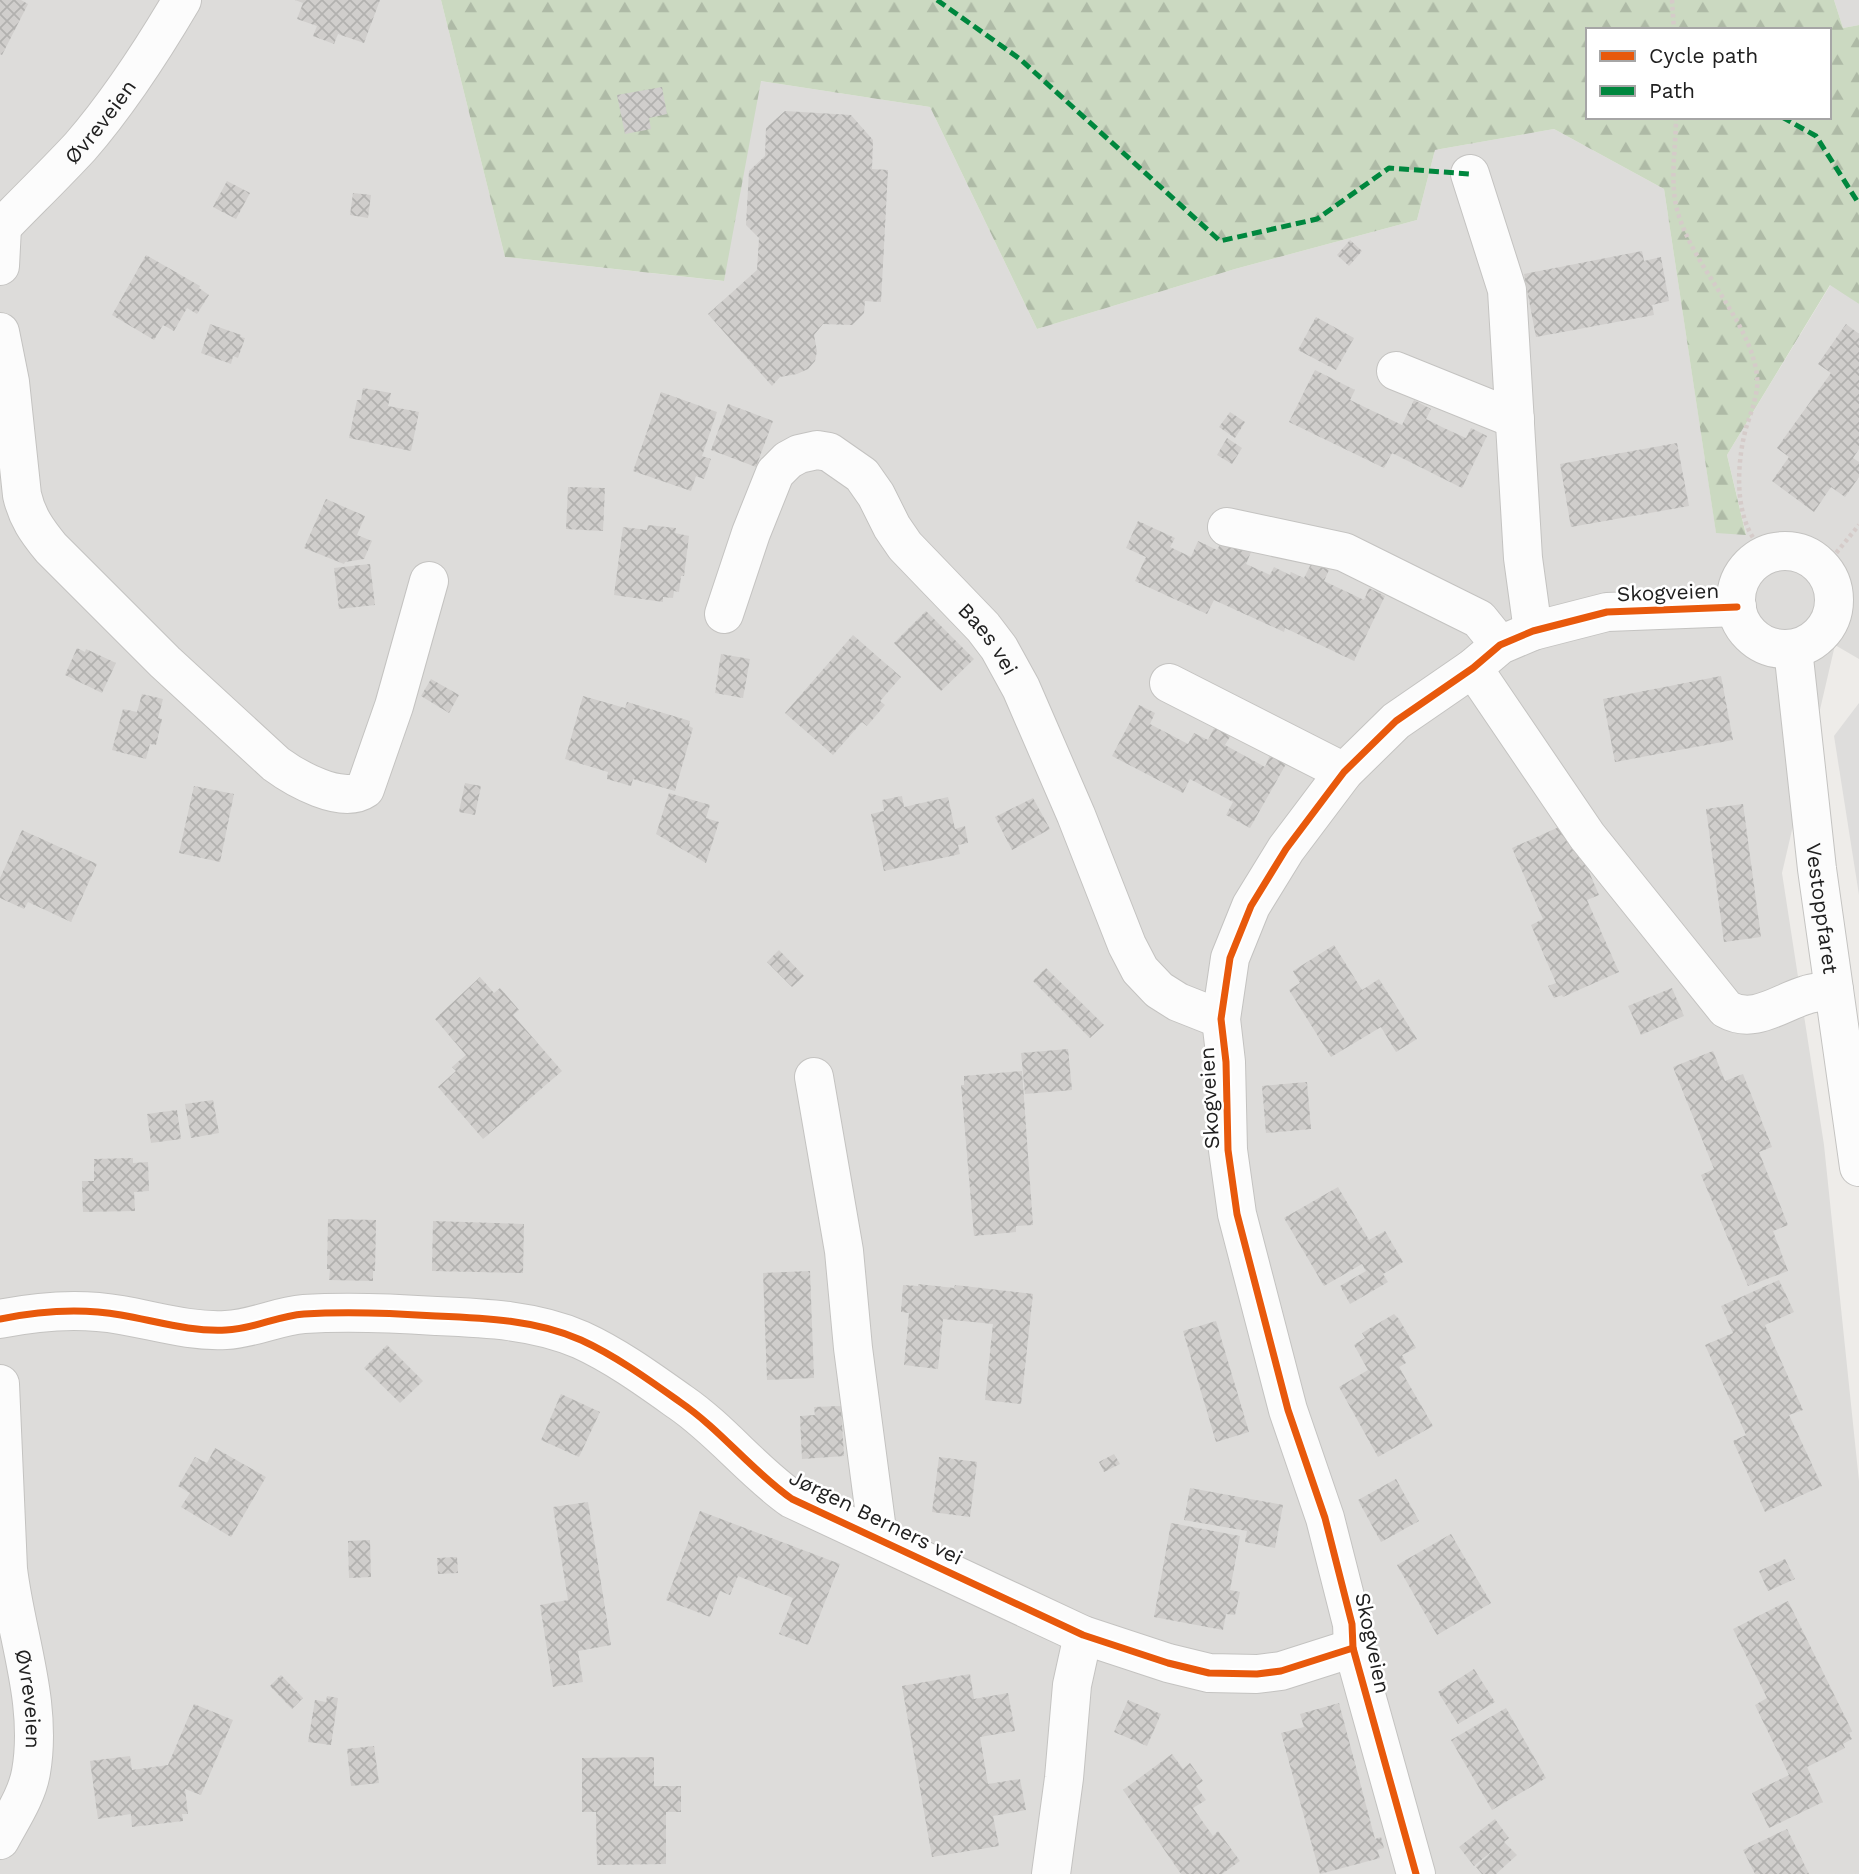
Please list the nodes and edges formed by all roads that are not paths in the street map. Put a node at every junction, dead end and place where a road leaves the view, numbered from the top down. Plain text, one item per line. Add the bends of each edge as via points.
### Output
1 (182, 0) edge
2 (1470, 174) dead end
3 (1, 228) edge
4 (0, 266) edge
5 (0, 332) edge
6 (1396, 372) dead end
7 (1515, 419) junction
8 (1227, 527) dead end
9 (429, 581) dead end
10 (1737, 607) junction
11 (724, 614) dead end
12 (1502, 648) junction
13 (1793, 649) junction
14 (1169, 683) dead end
15 (1344, 772) junction
16 (1834, 990) junction
17 (1221, 1019) junction
18 (814, 1077) dead end
19 (1859, 1167) edge
20 (0, 1319) edge
21 (0, 1384) edge
22 (878, 1538) junction
23 (1083, 1635) junction
24 (1353, 1648) junction
25 (0, 1840) edge
26 (1051, 1874) edge
27 (1416, 1874) edge

1 - 3 street, Øvreveien via 112,107
2 - 7 street via 1507,290
3 - 4 street
5 - 9 street via 22,495 35,528 165,662 294,778 330,792 365,789
6 - 7 street
7 - 12 street via 1523,558
8 - 12 street via 1344,552 1479,619
10 - 12 street, Skogveien via 1606,612
10 - 13 street via 1750,635 1778,649
10 - 13 street via 1737,591 1752,564 1781,552 1811,559 1823,569 1833,590 1834,607 1821,634
11 - 17 street, Baes vei via 775,473 788,460 817,450 829,452 862,475 905,546 984,627 1016,678 1140,970 1178,1002
12 - 15 street, Skogveien via 1396,722
12 - 16 street via 1587,836 1726,1010 1752,1016 1809,993
13 - 16 street, Vestoppfaret
14 - 15 street
15 - 17 street, Skogveien via 1286,849 1251,906 1230,958
16 - 19 street, Vestoppfaret
17 - 24 street, Skogveien via 1228,1150 1237,1214 1288,1409 1325,1518 1352,1624
18 - 22 street, Jørgen Berners vei via 844,1251
20 - 22 street, Jørgen Berners vei via 30,1313 97,1312 225,1331 300,1314 361,1312 488,1319 547,1328 582,1340 684,1405 792,1499
21 - 25 street, Øvreveien via 8,1569 31,1690 34,1736 24,1795
22 - 23 street, Jørgen Berners vei
23 - 24 street, Jørgen Berners vei via 1209,1673 1281,1671
23 - 26 street via 1072,1685
24 - 27 street, Skogveien

